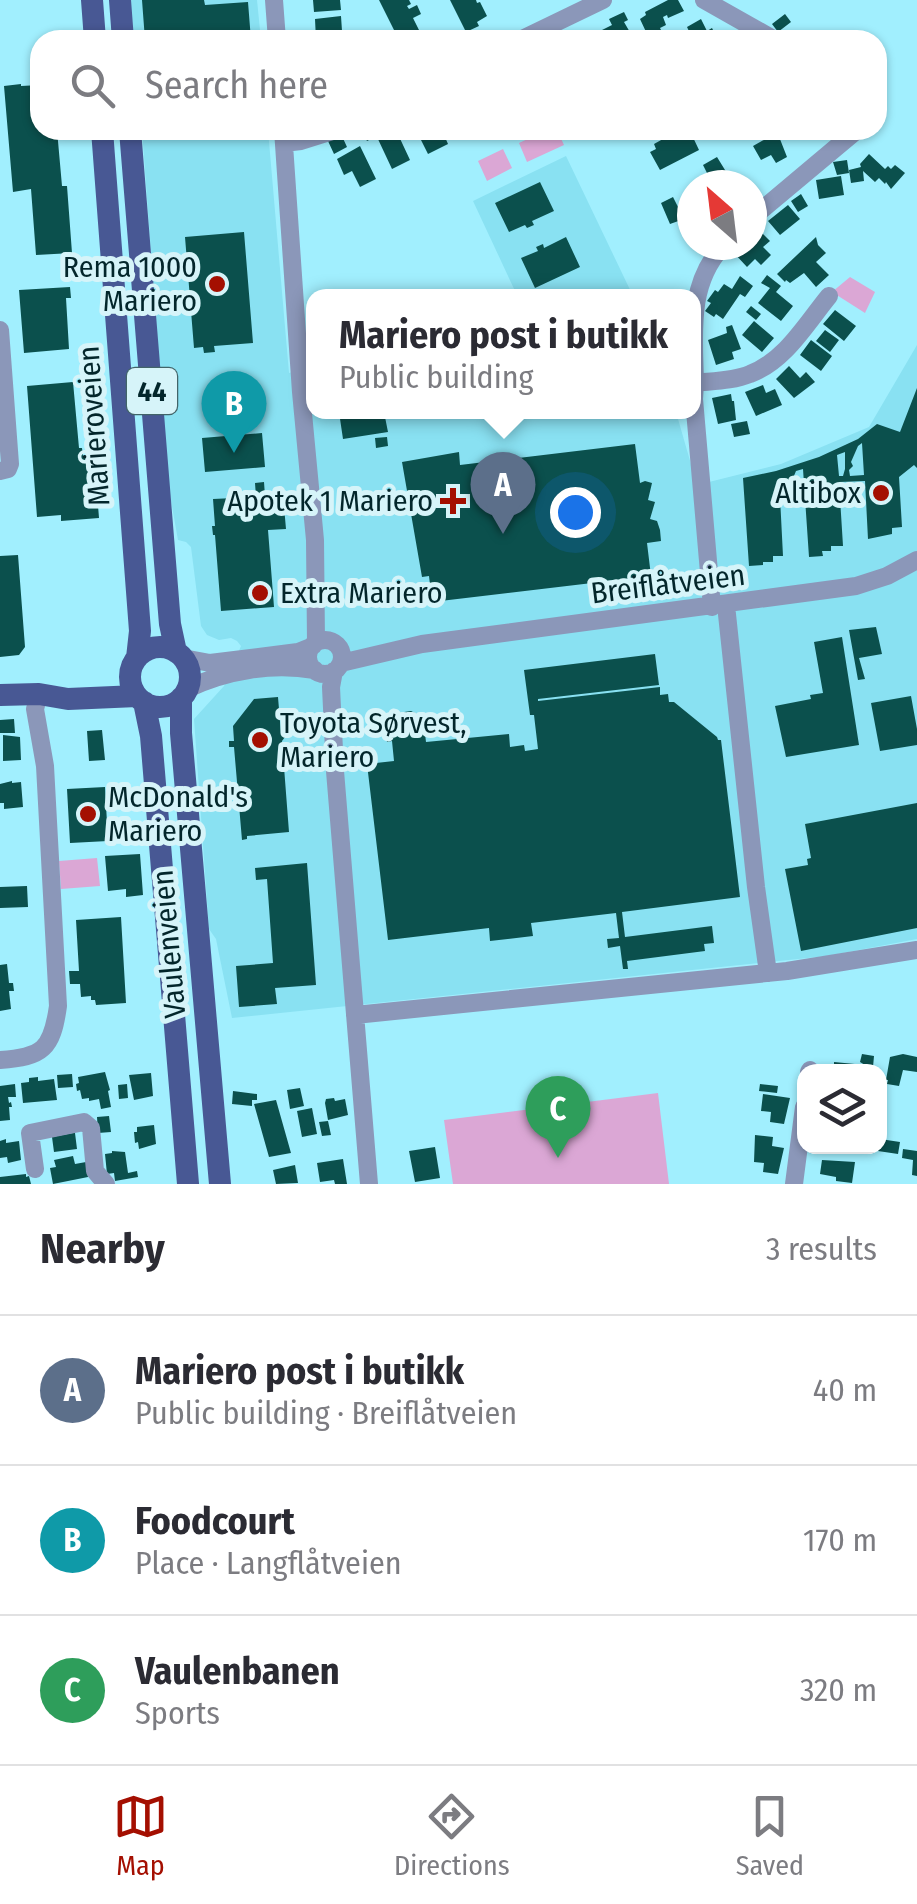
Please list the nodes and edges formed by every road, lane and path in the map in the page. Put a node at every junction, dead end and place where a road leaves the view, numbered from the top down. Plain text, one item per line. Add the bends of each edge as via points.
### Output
1 (92, 0) edge
2 (120, 0) edge
3 (274, 0) edge
4 (603, 0) edge
5 (704, 0) edge
6 (94, 30) edge
7 (122, 30) edge
8 (276, 30) edge
9 (541, 30) edge
10 (757, 30) edge
11 (103, 140) edge
12 (131, 140) edge
13 (283, 140) edge
14 (844, 140) edge
15 (767, 205) edge
16 (711, 260) edge
17 (699, 289) edge
18 (829, 296) dead end
19 (0, 330) edge
20 (701, 383) edge
21 (696, 419) edge
22 (0, 470) edge
23 (917, 560) edge
24 (719, 606) junction
25 (180, 655) junction
26 (326, 656) junction
27 (134, 665) junction
28 (0, 694) edge
29 (39, 694) junction
30 (184, 694) junction
31 (68, 699) junction
32 (140, 699) junction
33 (41, 734) junction
34 (917, 950) edge
35 (768, 974) junction
36 (354, 1016) junction
37 (0, 1060) edge
38 (798, 1154) edge
39 (35, 1168) dead end
40 (106, 1184) edge
41 (188, 1184) edge
42 (220, 1184) edge
43 (369, 1184) edge
44 (794, 1184) edge

1 - 6 main road
2 - 7 main road
3 - 8 street
4 - 9 street
5 - 10 street
11 - 27 main road, Marieroveien / 44 via 140,631
12 - 25 main road, Marieroveien / 44 via 170,624
13 - 26 street
14 - 15 street
16 - 17 street
18 - 20 street via 769,366
19 - 22 street via 10,464
21 - 24 street
23 - 24 street, Breiflåtveien via 856,586
24 - 26 street, Breiflåtveien
24 - 35 street
25 - 26 street, Breiflåtveien via 205,662 298,652
25 - 27 main road via 157,648
25 - 30 main road, 44 via 190,673
26 - 30 street, Breiflåtveien via 211,679
26 - 36 street via 325,729
27 - 29 main road via 98,683
27 - 32 main road, 44 via 130,682
28 - 29 main road
29 - 31 main road
29 - 33 street
30 - 32 main road via 163,707
30 - 42 main road, Vaulenveien / 44 via 181,733
31 - 32 main road
31 - 33 street via 52,706
32 - 41 main road, Vaulenveien / 44 via 150,736
33 - 37 street via 58,1006 44,1047
34 - 35 street
35 - 36 street
36 - 43 street
38 - 44 street
39 - 40 street via 30,1133 84,1122 91,1128 95,1171

